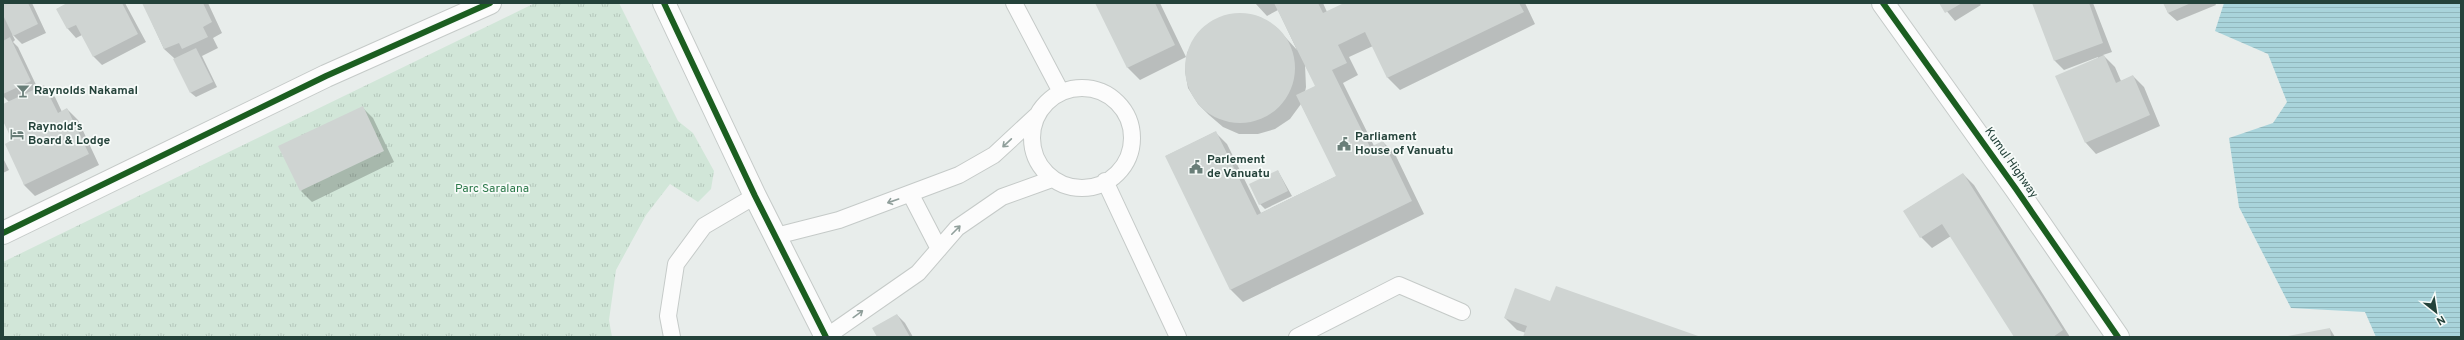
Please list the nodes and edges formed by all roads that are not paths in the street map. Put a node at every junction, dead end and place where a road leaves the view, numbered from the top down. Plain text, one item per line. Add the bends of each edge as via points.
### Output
1 (490, 3) edge
2 (664, 3) edge
3 (1014, 3) edge
4 (1883, 3) edge
5 (1061, 92) junction
6 (1036, 116) junction
7 (1052, 179) junction
8 (1105, 181) junction
9 (911, 195) junction
10 (755, 196) junction
11 (5, 235) edge
12 (776, 236) junction
13 (939, 249) junction
14 (1462, 312) dead end
15 (672, 337) edge
16 (826, 337) edge
17 (1178, 337) edge
18 (1297, 337) edge
19 (2118, 337) edge

1 - 11 street via 326,76
2 - 10 street
3 - 5 lane
4 - 19 street, Kumul Highway
5 - 6 lane via 1046,102
5 - 8 lane via 1069,89 1094,89 1110,96 1121,106 1129,122 1131,144 1123,165
6 - 7 lane via 1031,142 1040,165
6 -> 9 lane via 994,155 959,175
7 - 8 lane via 1080,188
13 -> 7 lane via 957,228 1002,197
8 - 17 lane
9 -> 12 lane via 839,220
9 - 13 lane
10 - 12 street
10 - 15 lane via 704,226 676,264 668,316
12 - 16 street
16 -> 13 lane via 918,273
14 - 18 lane via 1399,285

